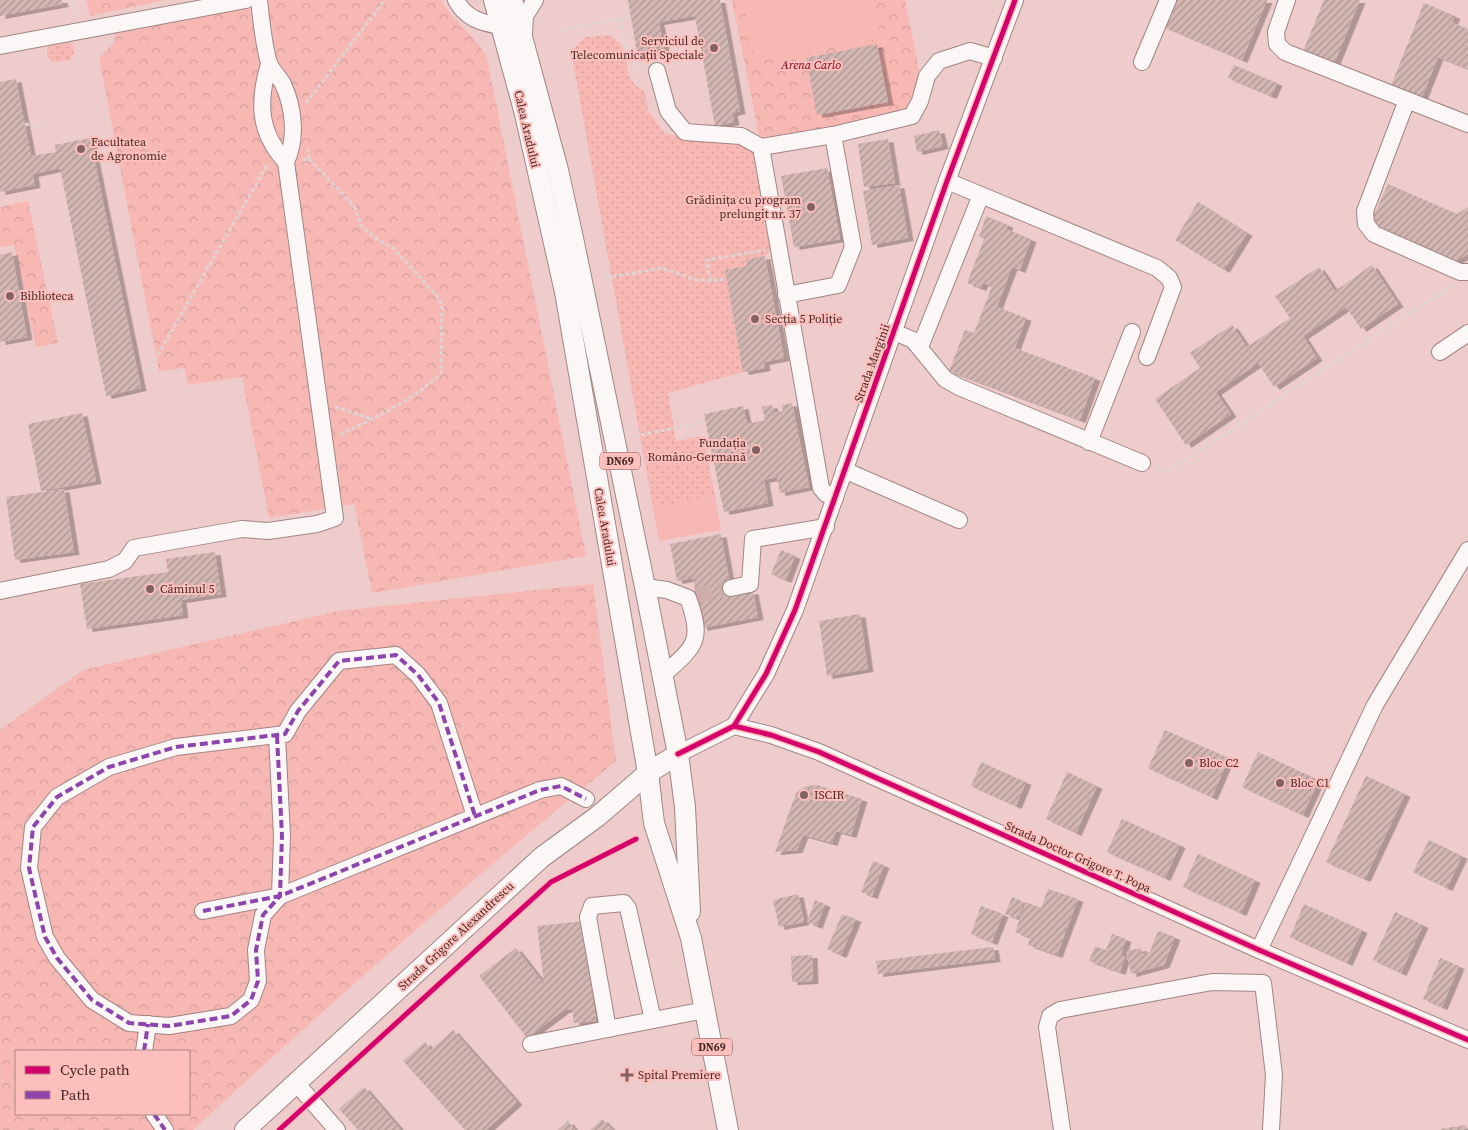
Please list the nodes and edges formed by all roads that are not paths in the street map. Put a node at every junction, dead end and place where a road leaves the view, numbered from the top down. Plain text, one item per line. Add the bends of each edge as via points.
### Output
1 (246, 0) edge
2 (258, 0) edge
3 (456, 0) edge
4 (494, 0) edge
5 (512, 0) edge
6 (535, 0) edge
7 (1015, 0) edge
8 (1168, 0) edge
9 (1286, 0) edge
10 (500, 26) junction
11 (0, 46) edge
12 (525, 49) junction
13 (994, 58) junction
14 (1142, 62) dead end
15 (269, 64) junction
16 (657, 71) road end
17 (1407, 100) junction
18 (1468, 124) edge
19 (834, 135) junction
20 (761, 147) junction
21 (286, 162) junction
22 (947, 181) junction
23 (980, 195) junction
24 (1464, 277) edge
25 (786, 295) junction
26 (894, 332) junction
27 (1132, 332) dead end
28 (1468, 333) edge
29 (920, 347) junction
30 (1440, 352) dead end
31 (1147, 357) dead end
32 (1089, 442) junction
33 (1142, 463) road end
34 (844, 470) junction
35 (835, 498) junction
36 (959, 520) dead end
37 (826, 528) junction
38 (1468, 550) edge
39 (646, 587) junction
40 (731, 588) tunnel mouth
41 (0, 591) edge
42 (662, 676) junction
43 (734, 726) junction
44 (277, 736) junction
45 (678, 754) junction
46 (648, 773) junction
47 (586, 799) dead end
48 (476, 816) junction
49 (280, 896) junction
50 (203, 911) dead end
51 (691, 938) junction
52 (1260, 950) junction
53 (1275, 956) junction
54 (1264, 982) junction
55 (705, 1010) junction
56 (654, 1020) junction
57 (148, 1024) junction
58 (608, 1029) junction
59 (1468, 1040) edge
60 (531, 1044) dead end
61 (144, 1050) edge
62 (297, 1084) junction
63 (155, 1115) edge
64 (165, 1130) edge
65 (245, 1130) edge
66 (337, 1130) edge
67 (728, 1130) edge
68 (1062, 1130) edge
69 (1271, 1130) edge

1 - 11 street
2 - 15 street
3 - 10 street via 472,18
4 - 10 main road, Calea Aradului / DN69
5 - 12 main road, Calea Aradului / DN69
6 - 12 street, Calea Aradului via 524,22
7 - 13 street, Strada Marginii
8 - 14 street
9 - 17 street via 1276,32 1277,44 1285,52
10 - 46 main road, Calea Aradului / DN69 via 525,114 565,292
12 - 39 main road, Calea Aradului / DN69 via 556,161
13 - 19 street via 970,51 939,62 928,76 912,116
13 - 22 street, Strada Marginii
15 - 21 street via 283,84 290,106 292,150
15 - 21 street via 262,88 264,126 276,152
16 - 20 street via 668,111 685,132 741,136
17 - 18 street
17 - 24 street via 1365,211 1366,224 1374,234 1460,272
19 - 20 street
19 - 25 street via 853,247 838,285
20 - 25 street
21 - 41 street via 335,518 317,524 268,531 242,529 134,548 125,561 109,569
22 - 23 street
22 - 26 street, Strada Marginii
23 - 29 street
23 - 31 street via 1157,268 1169,278 1173,287
25 - 35 street via 821,488
26 - 29 street via 913,340
26 - 34 street, Strada Marginii
27 - 32 street
28 - 30 street
29 - 32 street via 939,373 959,387
32 - 33 street
34 - 35 street, Strada Marginii
34 - 36 street
35 - 37 street, Strada Marginii
37 - 40 street via 753,539 750,584
37 - 43 street, Strada Marginii via 795,610 769,666
38 - 52 street via 1376,705
39 - 42 main road, Calea Aradului / DN69
39 - 42 street via 692,597 697,622 694,646
42 - 45 main road, Calea Aradului / DN69
43 - 45 street
43 - 52 street, Strada Doctor Grigore T. Popa via 819,752
44 - 48 street via 285,734 298,711 339,661 396,655 418,675 439,703
44 - 49 street via 282,836
44 - 57 street via 176,747 109,767 57,797 33,827 29,868 45,937 92,1000 128,1023
45 - 46 main road, Strada Grigore Alexandrescu
45 - 51 main road, Calea Aradului / DN69 via 685,807
46 - 51 main road, Calea Aradului / DN69 via 654,823
46 - 62 main road, Strada Grigore Alexandrescu via 598,816 542,857
47 - 48 street via 561,786 540,790
48 - 49 street
49 - 50 street
49 - 57 street via 262,915 256,950 258,982 251,1000 231,1016 170,1026
51 - 55 main road, Calea Aradului / DN69
52 - 53 street, Strada Doctor Grigore T. Popa
53 - 54 street
53 - 59 street, Strada Doctor Grigore T. Popa
54 - 68 street via 1212,982 1060,1010 1050,1016 1047,1027
54 - 69 street via 1274,1075
55 - 56 street
55 - 67 main road, Calea Aradului / DN69
56 - 58 street
56 - 58 street via 628,908 620,902 592,906 588,917
57 - 61 street
58 - 60 street
62 - 65 main road, Strada Grigore Alexandrescu
62 - 66 street
63 - 64 street

